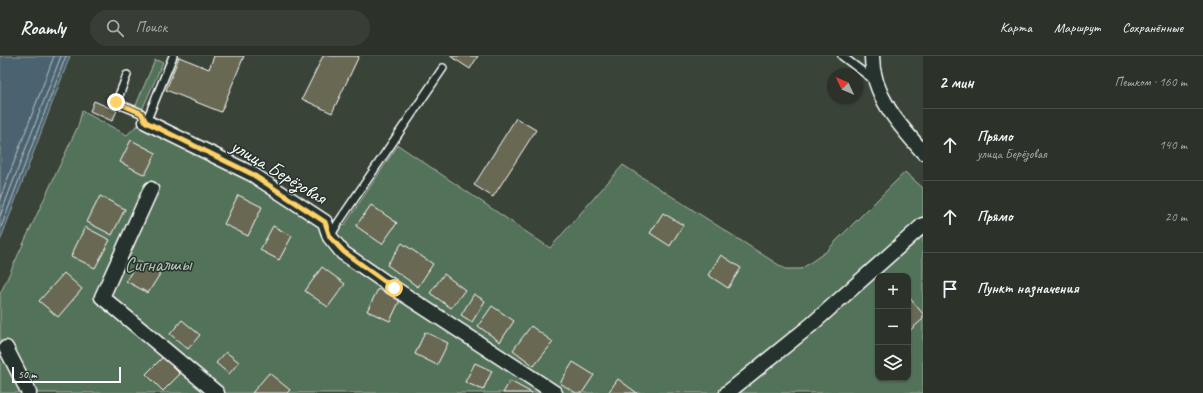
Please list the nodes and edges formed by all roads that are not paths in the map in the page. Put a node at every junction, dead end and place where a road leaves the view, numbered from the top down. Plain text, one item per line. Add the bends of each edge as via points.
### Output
1 (173, 56) edge
2 (842, 56) edge
3 (872, 56) edge
4 (443, 68) dead end
5 (127, 75) dead end
6 (875, 81) junction
7 (146, 122) junction
8 (923, 152) edge
9 (151, 189) dead end
10 (923, 226) edge
11 (330, 237) junction
12 (6, 348) dead end
13 (29, 393) edge
14 (218, 393) edge
15 (555, 393) edge
16 (727, 393) edge

1 - 7 lane
2 - 6 lane
3 - 6 street
4 - 11 lane
5 - 7 lane via 116,102 141,113
6 - 8 street via 888,109
7 - 11 street, улица Берёзовая via 252,174 325,222
9 - 14 street via 102,298
10 - 16 street via 811,325
11 - 15 street, улица Берёзовая via 344,252 394,288
12 - 13 street

